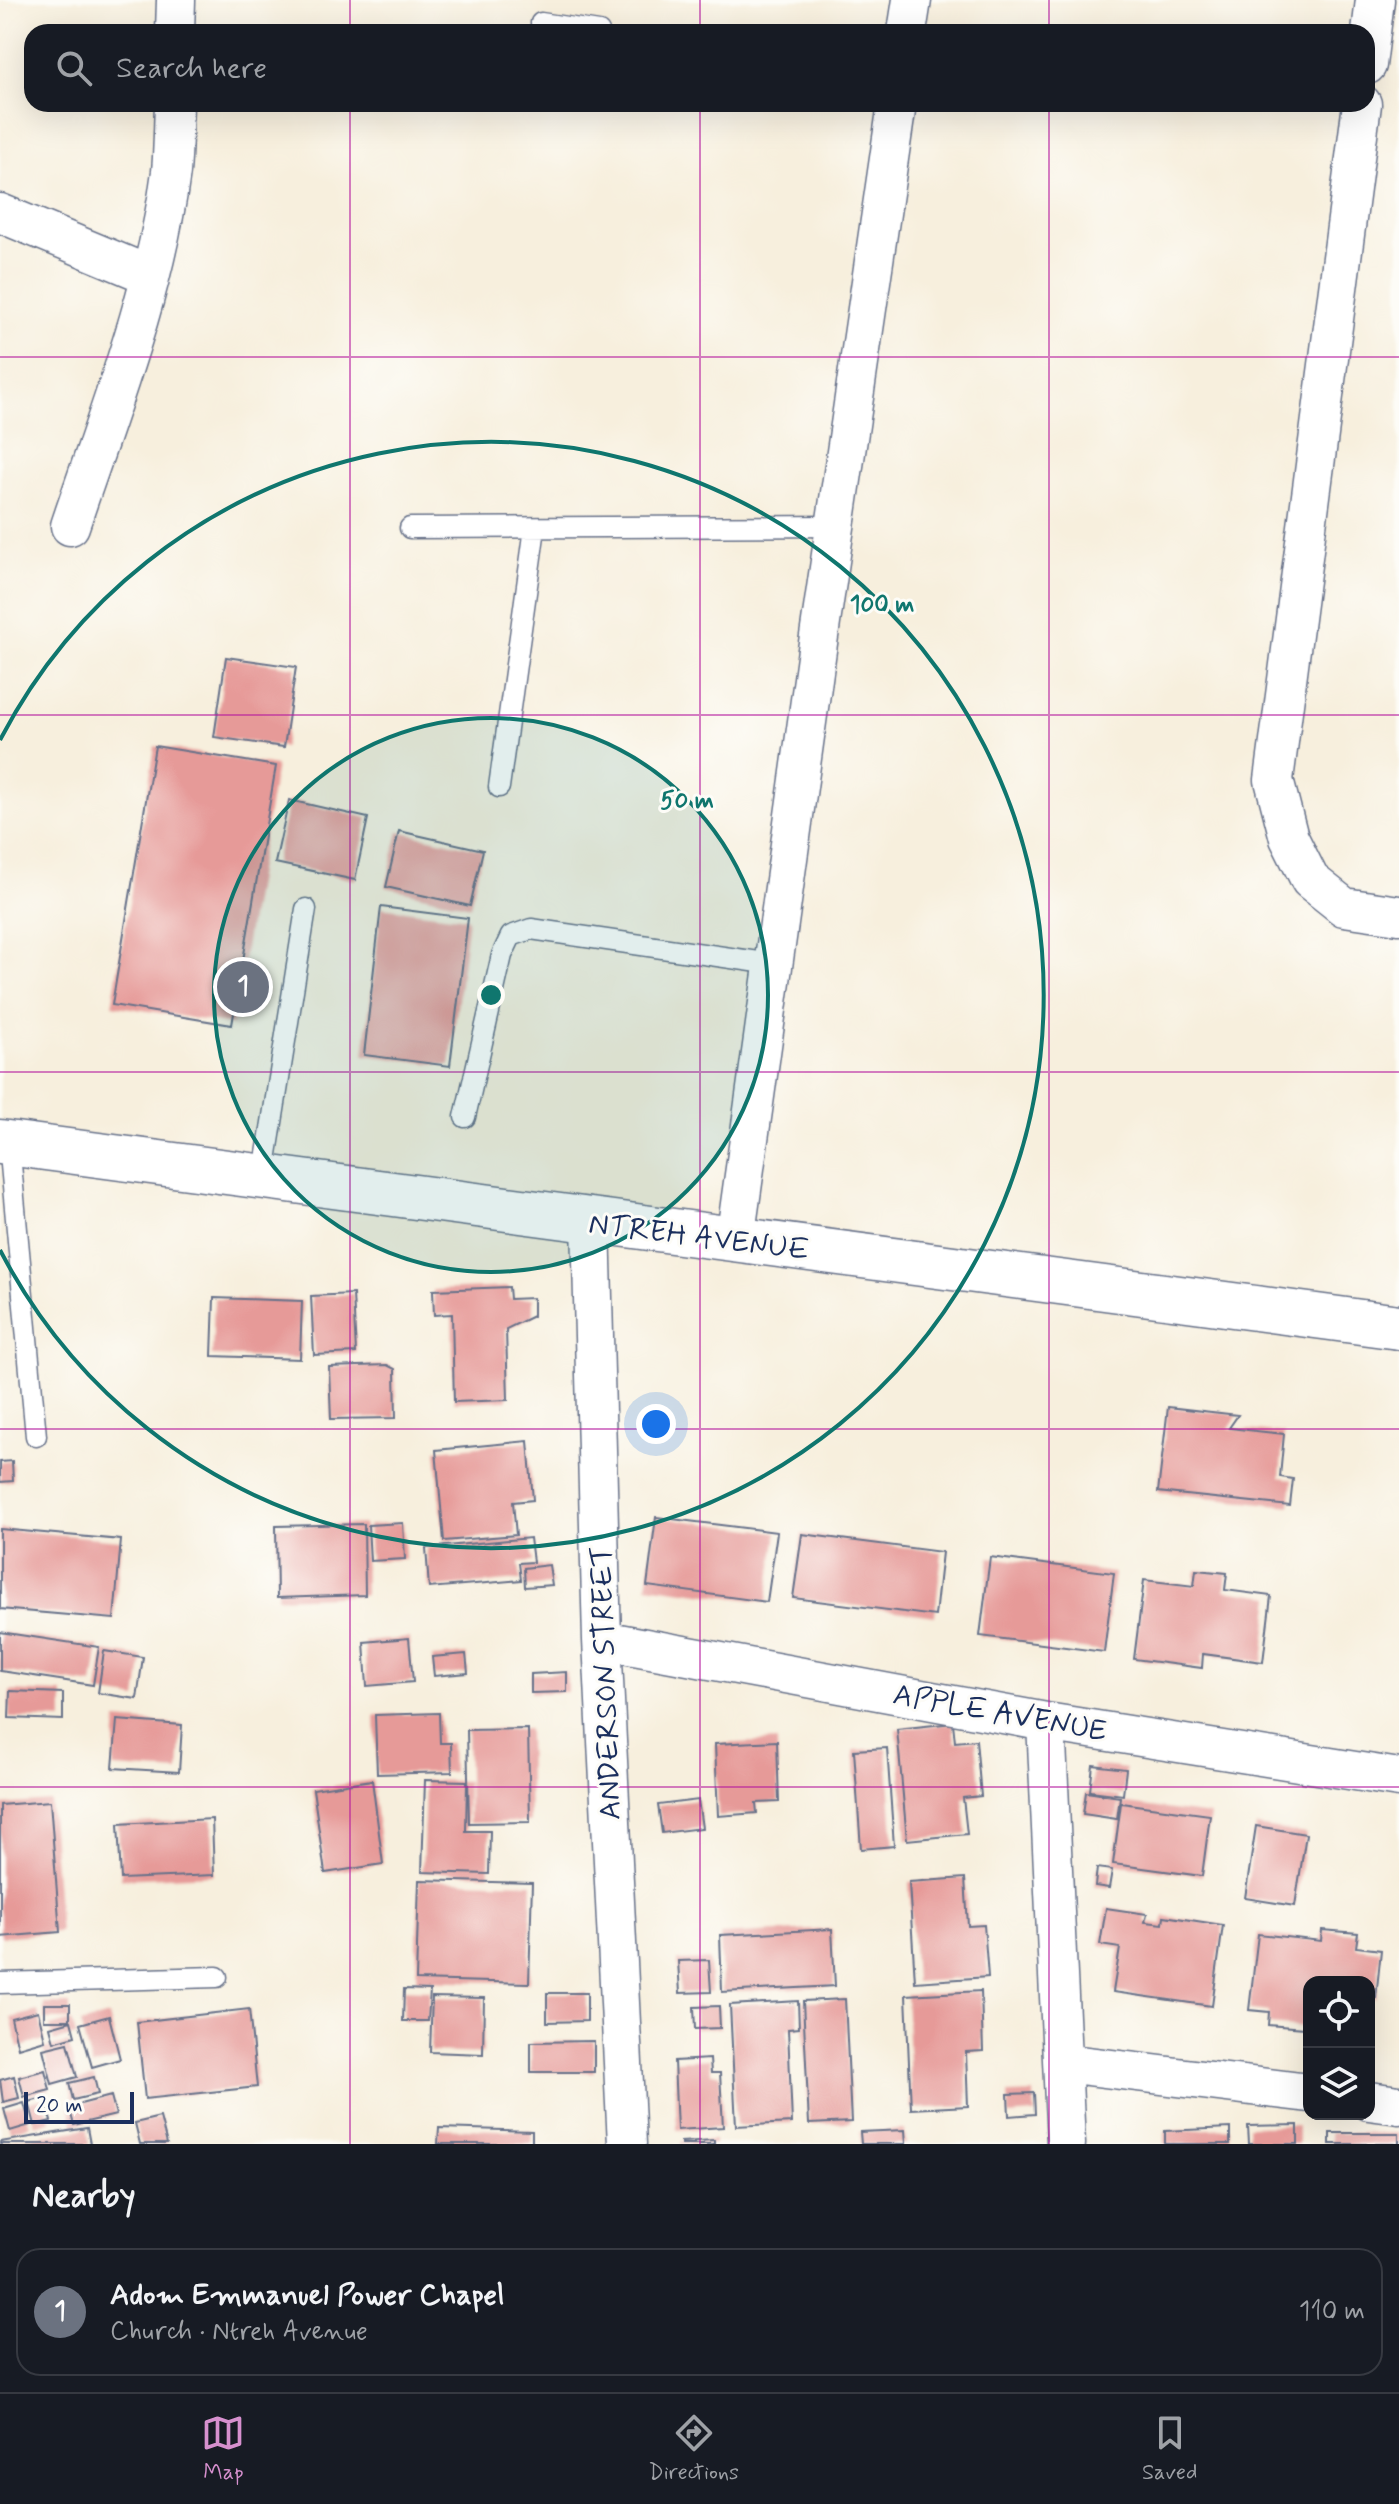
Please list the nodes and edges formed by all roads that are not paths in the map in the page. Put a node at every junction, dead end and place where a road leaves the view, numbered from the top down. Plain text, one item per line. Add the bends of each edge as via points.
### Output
1 (176, 0) edge
2 (912, 0) edge
3 (1375, 0) edge
4 (541, 23) dead end
5 (175, 24) edge
6 (547, 24) edge
7 (908, 24) edge
8 (1372, 24) edge
9 (174, 112) edge
10 (896, 112) edge
11 (1361, 112) edge
12 (0, 213) edge
13 (149, 275) junction
14 (70, 526) dead end
15 (835, 526) junction
16 (410, 528) dead end
17 (535, 528) junction
18 (499, 787) dead end
19 (306, 909) dead end
20 (1399, 915) edge
21 (773, 964) junction
22 (465, 1117) dead end
23 (4, 1143) edge
24 (263, 1179) junction
25 (591, 1222) junction
26 (735, 1240) junction
27 (1399, 1327) edge
28 (36, 1436) dead end
29 (602, 1640) junction
30 (1046, 1722) junction
31 (1399, 1778) edge
32 (217, 1977) dead end
33 (0, 1983) edge
34 (1063, 2063) junction
35 (1303, 2092) edge
36 (1375, 2102) edge
37 (1399, 2105) edge
38 (627, 2144) edge
39 (1066, 2144) edge

1 - 5 street
2 - 7 street
3 - 8 street
4 - 6 lane
9 - 13 street via 171,171
10 - 15 street
11 - 20 street via 1274,780 1289,838 1310,880 1344,907
12 - 13 street
13 - 14 street
15 - 17 lane
15 - 21 street
16 - 17 lane
17 - 18 lane
19 - 24 lane
21 - 22 lane via 531,929 511,936 502,955
21 - 26 street
23 - 24 street, NTREH AVENUE
23 - 28 lane
24 - 25 street, NTREH AVENUE
25 - 26 street, NTREH AVENUE
25 - 29 street, ANDERSON STREET
26 - 27 street, NTREH AVENUE
29 - 30 street, APPLE AVENUE
29 - 38 street, ANDERSON STREET
30 - 31 street, APPLE AVENUE
30 - 34 street
32 - 33 lane
34 - 35 street
34 - 39 street
36 - 37 street

